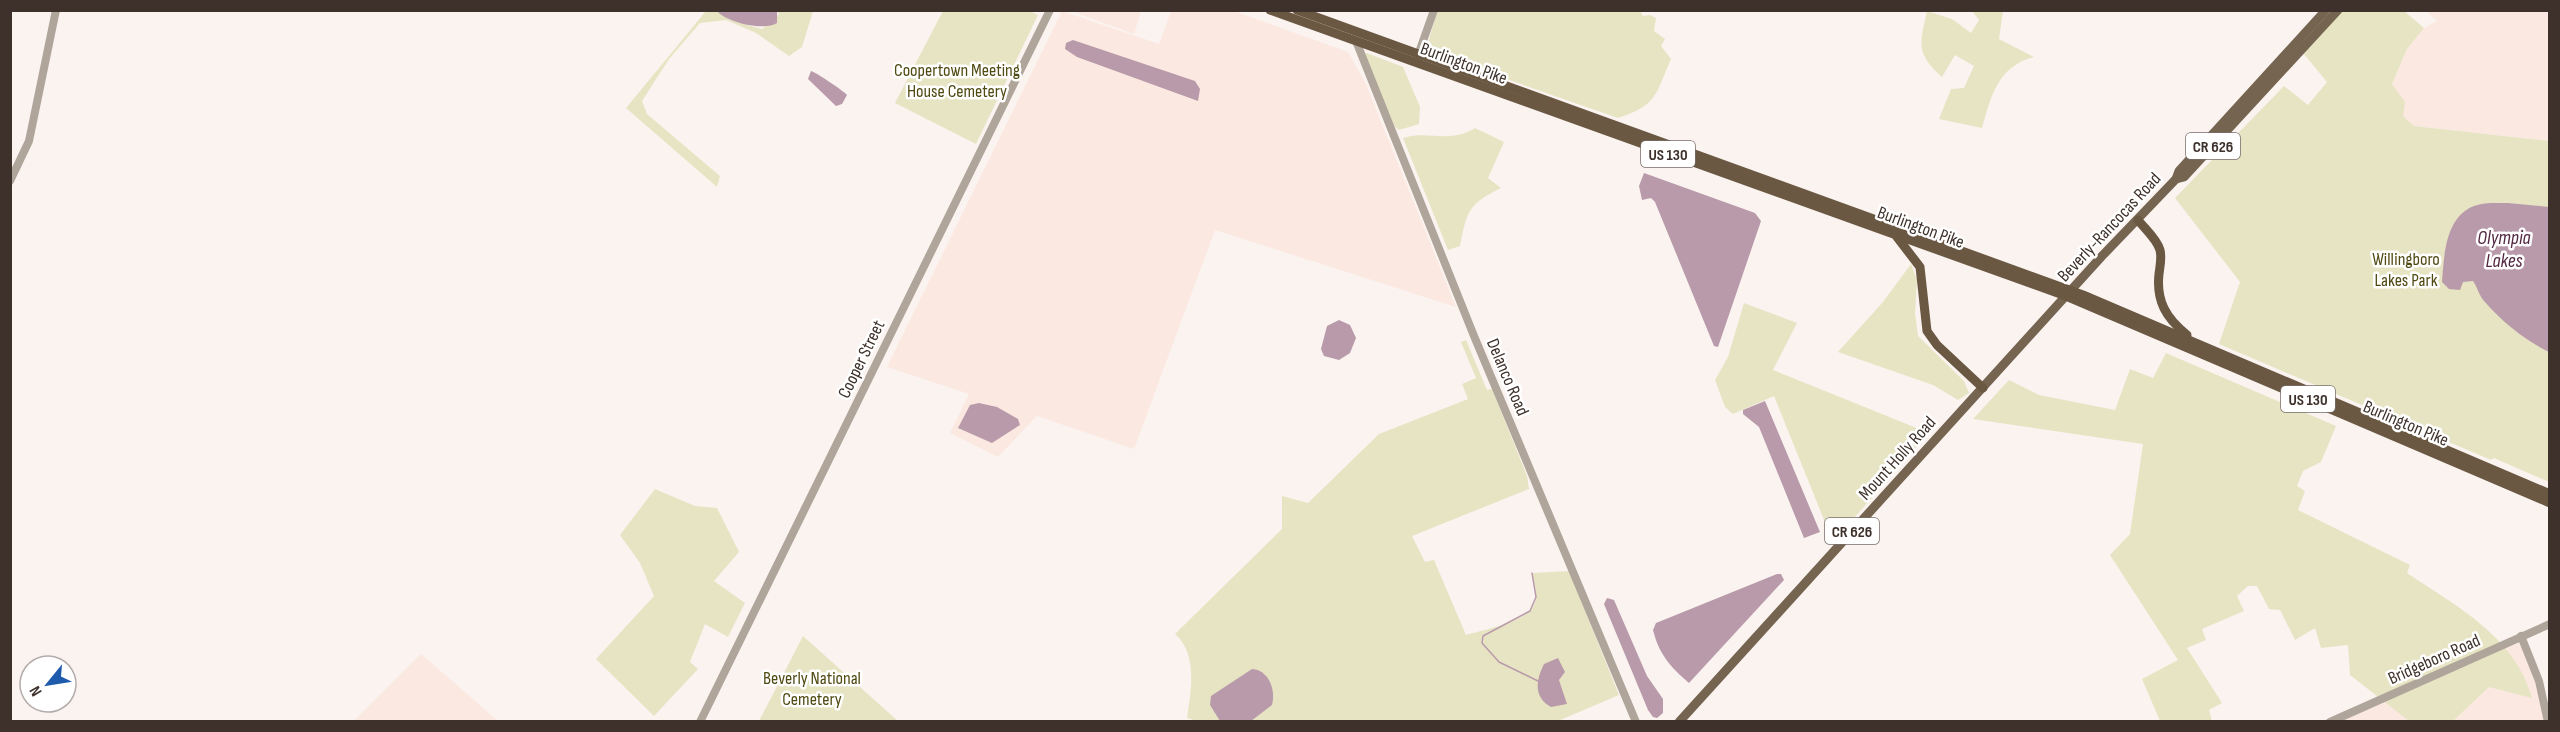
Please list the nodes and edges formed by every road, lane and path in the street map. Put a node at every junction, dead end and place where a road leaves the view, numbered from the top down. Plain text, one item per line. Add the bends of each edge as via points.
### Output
1 (56, 10) edge
2 (1050, 10) edge
3 (1270, 10) edge
4 (1297, 10) edge
5 (1434, 10) edge
6 (2326, 10) edge
7 (2338, 10) edge
8 (1356, 41) junction
9 (1417, 58) junction
10 (2176, 179) junction
11 (10, 181) edge
12 (2138, 220) junction
13 (1895, 235) junction
14 (2069, 294) junction
15 (2195, 342) junction
16 (1983, 388) junction
17 (2550, 494) edge
18 (2550, 503) edge
19 (2550, 624) edge
20 (2521, 636) junction
21 (700, 722) edge
22 (1636, 722) edge
23 (1679, 722) edge
24 (2330, 722) edge
25 (2548, 722) edge

1 - 11 street via 29,141
2 - 21 street, Cooper Street
3 - 8 highway, Burlington Pike / US 130
4 - 9 highway, Burlington Pike / US 130
5 - 9 street
6 - 10 main road, Beverly-Rancocas Road / CR 626 via 2179,171
7 - 10 main road, Beverly-Rancocas Road / CR 626 via 2184,177
8 - 9 highway, Burlington Pike / US 130
8 - 22 street, Delanco Road via 1474,336
9 - 13 highway, Burlington Pike / US 130
9 - 14 highway, Burlington Pike / US 130
10 - 12 main road, Beverly-Rancocas Road / CR 626
12 - 14 main road, Beverly-Rancocas Road / CR 626
12 - 15 highway via 2160,251 2162,306 2171,322
13 - 14 highway, Burlington Pike / US 130
13 - 16 highway via 1920,267 1928,331 1937,345
14 - 15 highway, Burlington Pike / US 130
14 - 16 main road, Mount Holly Road / CR 626
14 - 18 highway, Burlington Pike / US 130
15 - 17 highway, Burlington Pike / US 130
16 - 23 main road, Mount Holly Road / CR 626
19 - 20 street, Bridgeboro Road
20 - 24 street, Bridgeboro Road
20 - 25 street via 2539,681

